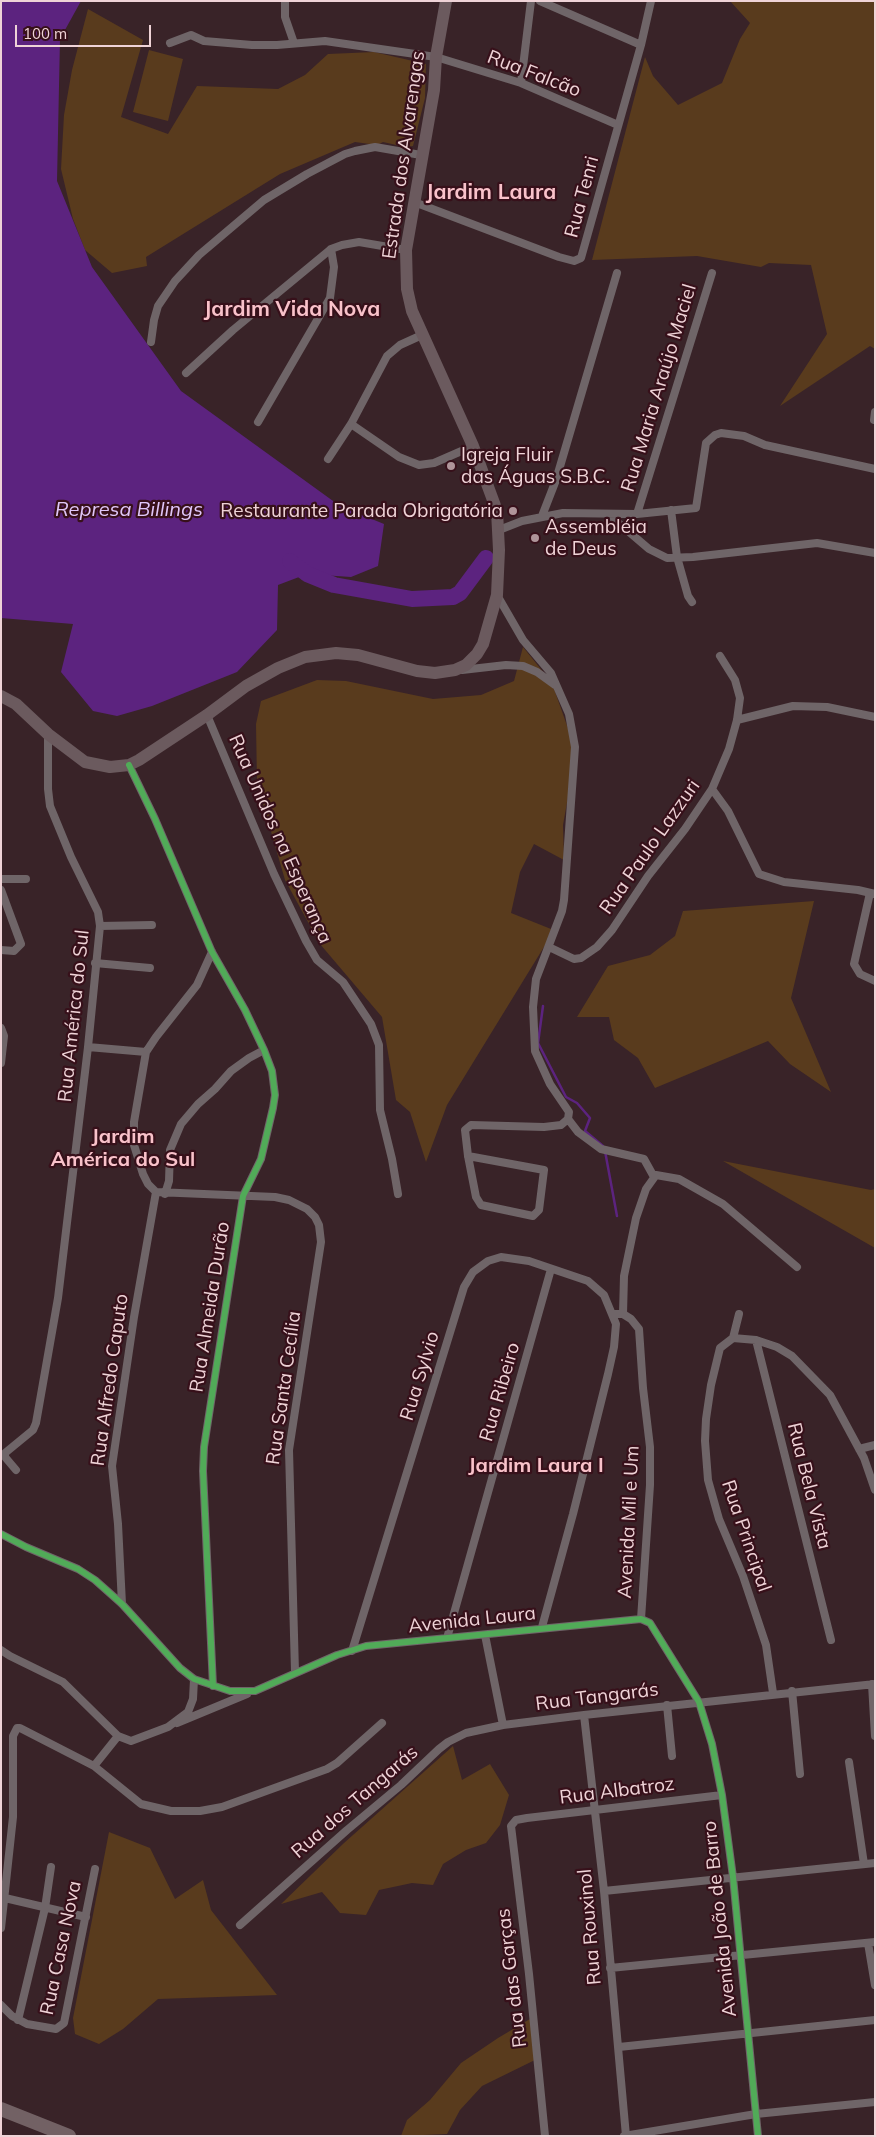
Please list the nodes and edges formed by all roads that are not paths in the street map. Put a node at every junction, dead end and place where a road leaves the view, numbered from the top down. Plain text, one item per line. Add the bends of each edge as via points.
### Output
1 (285, 1) edge
2 (446, 1) edge
3 (531, 1) edge
4 (540, 1) edge
5 (651, 1) edge
6 (170, 43) dead end
7 (294, 43) junction
8 (641, 45) junction
9 (436, 57) junction
10 (521, 83) junction
11 (618, 126) junction
12 (421, 156) junction
13 (414, 202) junction
14 (331, 249) junction
15 (406, 250) junction
16 (617, 273) dead end
17 (712, 273) dead end
18 (422, 335) junction
19 (151, 342) dead end
20 (186, 372) dead end
21 (258, 422) dead end
22 (351, 424) junction
23 (474, 446) junction
24 (328, 460) dead end
25 (875, 469) edge
26 (671, 510) junction
27 (608, 514) junction
28 (637, 514) junction
29 (542, 516) junction
30 (499, 530) junction
31 (875, 553) edge
32 (677, 557) junction
33 (497, 595) junction
34 (692, 602) dead end
35 (720, 656) dead end
36 (455, 670) junction
37 (557, 686) junction
38 (1, 696) edge
39 (207, 715) junction
40 (875, 717) edge
41 (737, 720) junction
42 (48, 734) junction
43 (129, 765) junction
44 (712, 788) junction
45 (1, 879) edge
46 (26, 879) dead end
47 (1, 890) edge
48 (872, 894) edge
49 (152, 924) dead end
50 (100, 926) junction
51 (549, 947) junction
52 (1, 950) edge
53 (212, 952) junction
54 (95, 963) junction
55 (150, 968) dead end
56 (875, 981) edge
57 (1, 1028) edge
58 (88, 1047) junction
59 (264, 1050) junction
60 (146, 1052) junction
61 (1, 1063) edge
62 (568, 1119) junction
63 (468, 1156) junction
64 (655, 1176) junction
65 (156, 1192) junction
66 (165, 1194) junction
67 (398, 1194) dead end
68 (243, 1196) junction
69 (797, 1267) dead end
70 (551, 1269) junction
71 (613, 1314) junction
72 (623, 1314) junction
73 (739, 1314) dead end
74 (733, 1338) junction
75 (756, 1340) junction
76 (875, 1445) edge
77 (859, 1449) junction
78 (16, 1470) dead end
79 (875, 1490) edge
80 (1, 1534) edge
81 (122, 1604) junction
82 (641, 1619) junction
83 (542, 1627) junction
84 (485, 1635) junction
85 (447, 1638) junction
86 (831, 1640) dead end
87 (1, 1650) edge
88 (352, 1651) junction
89 (296, 1672) junction
90 (194, 1679) junction
91 (873, 1684) edge
92 (212, 1686) junction
93 (255, 1691) junction
94 (792, 1691) junction
95 (773, 1693) junction
96 (700, 1702) junction
97 (667, 1705) junction
98 (584, 1715) junction
99 (382, 1723) dead end
100 (503, 1725) junction
101 (168, 1726) junction
102 (875, 1736) edge
103 (121, 1738) junction
104 (672, 1756) dead end
105 (850, 1762) dead end
106 (94, 1766) junction
107 (800, 1774) dead end
108 (722, 1795) junction
109 (595, 1810) junction
110 (516, 1820) joint
111 (875, 1863) edge
112 (864, 1864) junction
113 (51, 1868) dead end
114 (95, 1868) dead end
115 (733, 1877) junction
116 (604, 1891) junction
117 (5, 1898) junction
118 (45, 1908) junction
119 (86, 1917) junction
120 (240, 1925) dead end
121 (1, 1928) edge
122 (872, 1943) edge
123 (740, 1954) junction
124 (610, 1968) junction
125 (875, 1985) edge
126 (1, 2006) edge
127 (18, 2020) junction
128 (875, 2020) edge
129 (747, 2035) junction
130 (618, 2047) junction
131 (875, 2102) edge
132 (1, 2109) edge
133 (756, 2114) junction
134 (69, 2136) edge
135 (545, 2136) edge
136 (626, 2136) edge
137 (758, 2136) edge

1 - 7 street via 285,17
2 - 9 main road, Estrada dos Alvarengas
3 - 10 street
4 - 8 street
5 - 8 street, Rua Tenri
6 - 7 street, Rua Falcão via 191,35 204,41
7 - 9 street, Rua Falcão via 325,41
8 - 11 street, Rua Tenri
9 - 10 street, Rua Falcão
9 - 12 main road, Estrada dos Alvarengas via 434,90
10 - 11 street, Rua Falcão
11 - 13 street, Rua Tenri via 584,252 578,260 559,257
12 - 13 main road, Estrada dos Alvarengas
12 - 19 street via 375,147 344,154 264,200 199,255 175,281 158,306
13 - 15 main road, Estrada dos Alvarengas
14 - 15 street via 359,242
14 - 20 street
14 - 21 street via 334,273 330,298
15 - 18 main road, Estrada dos Alvarengas via 407,289
16 - 29 street via 556,480
17 - 28 street, Rua Maria Araújo Maciel
18 - 22 street via 400,344 386,356
18 - 23 main road, Estrada dos Alvarengas
22 - 23 street via 399,456 419,465 434,463
22 - 24 street
23 - 30 main road, Estrada dos Alvarengas via 492,496
25 - 26 street via 765,445 744,436 715,434 706,443 696,508
26 - 28 street
26 - 32 street
27 - 28 street
27 - 29 street via 581,512
27 - 32 street via 658,555
29 - 30 street
30 - 33 main road, Estrada dos Alvarengas
31 - 32 street via 817,543
32 - 34 street
33 - 36 main road, Estrada dos Alvarengas via 483,644 466,665
33 - 37 street via 523,640 551,673
35 - 41 street, Rua Paulo Lazzuri via 740,698
36 - 37 street via 523,666
36 - 39 main road, Estrada dos Alvarengas via 417,671 358,655 336,653 304,657 246,686
37 - 51 street via 568,714 575,747 566,888
38 - 42 main road via 16,704
39 - 43 main road, Estrada dos Alvarengas
39 - 67 street, Rua Unidos na Esperança via 306,941 317,960 343,982 371,1024 378,1045 380,1110
40 - 41 street via 827,707 793,706
41 - 44 street, Rua Paulo Lazzuri
42 - 43 main road via 85,762 110,767
42 - 50 street, Rua América do Sul via 50,806 98,912
43 - 53 street, Rua Almeida Durão
44 - 48 street via 728,811 759,874 784,882
44 - 51 street, Rua Paulo Lazzuri via 601,943 588,954 574,959
45 - 46 street
47 - 52 street via 21,939 21,944 14,951
48 - 56 street via 854,964 860,974
49 - 50 street
50 - 54 street, Rua América do Sul
51 - 62 street via 534,991 534,1046 550,1084 569,1112
53 - 59 street, Rua Almeida Durão
53 - 60 street via 197,985
54 - 55 street
54 - 58 street, Rua América do Sul
57 - 61 street via 4,1036
58 - 60 street
58 - 78 street, Rua América do Sul via 58,1298 36,1423 28,1435 5,1453
59 - 66 street via 231,1071 181,1124 170,1150 170,1181
59 - 68 street, Rua Almeida Durão via 272,1071 274,1108 261,1159
60 - 65 street via 134,1122 134,1145 143,1174
62 - 63 street via 560,1125 544,1127 472,1124 464,1133
62 - 64 street via 578,1132 601,1150 644,1159
63 - 63 street via 476,1197 481,1205 533,1216 539,1210 544,1170
64 - 69 street via 679,1179 723,1204
64 - 72 street via 646,1189 636,1218 624,1276
65 - 66 street, Rua Santa Cecília
65 - 81 street, Rua Alfredo Caputo via 112,1466
66 - 68 street, Rua Santa Cecília
68 - 89 street, Rua Santa Cecília via 275,1196 298,1203 315,1217 320,1233 288,1454
68 - 92 street, Rua Almeida Durão via 204,1447
70 - 71 street, Rua Sylvio via 576,1276 597,1288
70 - 85 street, Rua Ribeiro
70 - 88 street, Rua Sylvio via 501,1257 480,1266 464,1287
71 - 72 street
71 - 83 street via 614,1347
72 - 82 street, Avenida Mil e Um via 639,1328 642,1388 650,1447
73 - 74 street
74 - 75 street
74 - 95 street, Rua Principal via 717,1353 706,1419 708,1480 719,1519 743,1576 766,1645
75 - 77 street via 792,1356 830,1395
75 - 86 street, Rua Bela Vista
76 - 77 street
77 - 79 street
80 - 81 street via 78,1569
81 - 90 street via 165,1653
82 - 83 street, Avenida Laura
82 - 96 street via 655,1630
83 - 84 street, Avenida Laura
84 - 85 street, Avenida Laura
84 - 100 street
85 - 88 street, Avenida Laura via 366,1646
87 - 103 street via 63,1682
88 - 89 street, Avenida Laura
89 - 93 street, Avenida Laura
90 - 92 street, Avenida Laura
90 - 101 street via 188,1712
91 - 94 street, Rua Tangarás
91 - 102 street
92 - 93 street, Avenida Laura via 238,1692
93 - 101 street
94 - 95 street, Rua Tangarás
94 - 107 street
95 - 96 street, Rua Tangarás
96 - 97 street, Rua Tangarás
96 - 108 street, Avenida João de Barro
97 - 98 street, Rua Tangarás
97 - 104 street
98 - 100 street, Rua Tangarás
98 - 109 street, Rua Rouxinol
99 - 106 street via 328,1769 222,1807 200,1811 171,1811 141,1804
100 - 120 street, Rua dos Tangarás via 466,1733 448,1742
101 - 103 street via 139,1739
103 - 106 street
105 - 112 street
106 - 117 street via 20,1728 14,1730 13,1817
108 - 109 street, Rua Albatroz
108 - 115 street, Avenida João de Barro
109 - 110 street, Rua Albatroz
109 - 116 street, Rua Rouxinol
110 - 135 street, Rua das Garças via 510,1830 529,1974
111 - 112 street
112 - 115 street
113 - 118 street
114 - 119 street, Rua Casa Nova
115 - 116 street
115 - 123 street, Avenida João de Barro
116 - 124 street, Rua Rouxinol
117 - 118 street
117 - 121 street
118 - 119 street
118 - 127 street
119 - 127 street, Rua Casa Nova via 64,2023 56,2029
122 - 123 street
122 - 125 street
123 - 124 street
123 - 129 street, Avenida João de Barro
124 - 130 street, Rua Rouxinol
126 - 127 street, Rua Casa Nova
128 - 129 street
129 - 130 street
129 - 133 street, Avenida João de Barro
130 - 136 street, Rua Rouxinol
131 - 133 street
132 - 134 highway
133 - 136 street
133 - 137 street, Avenida João de Barro

